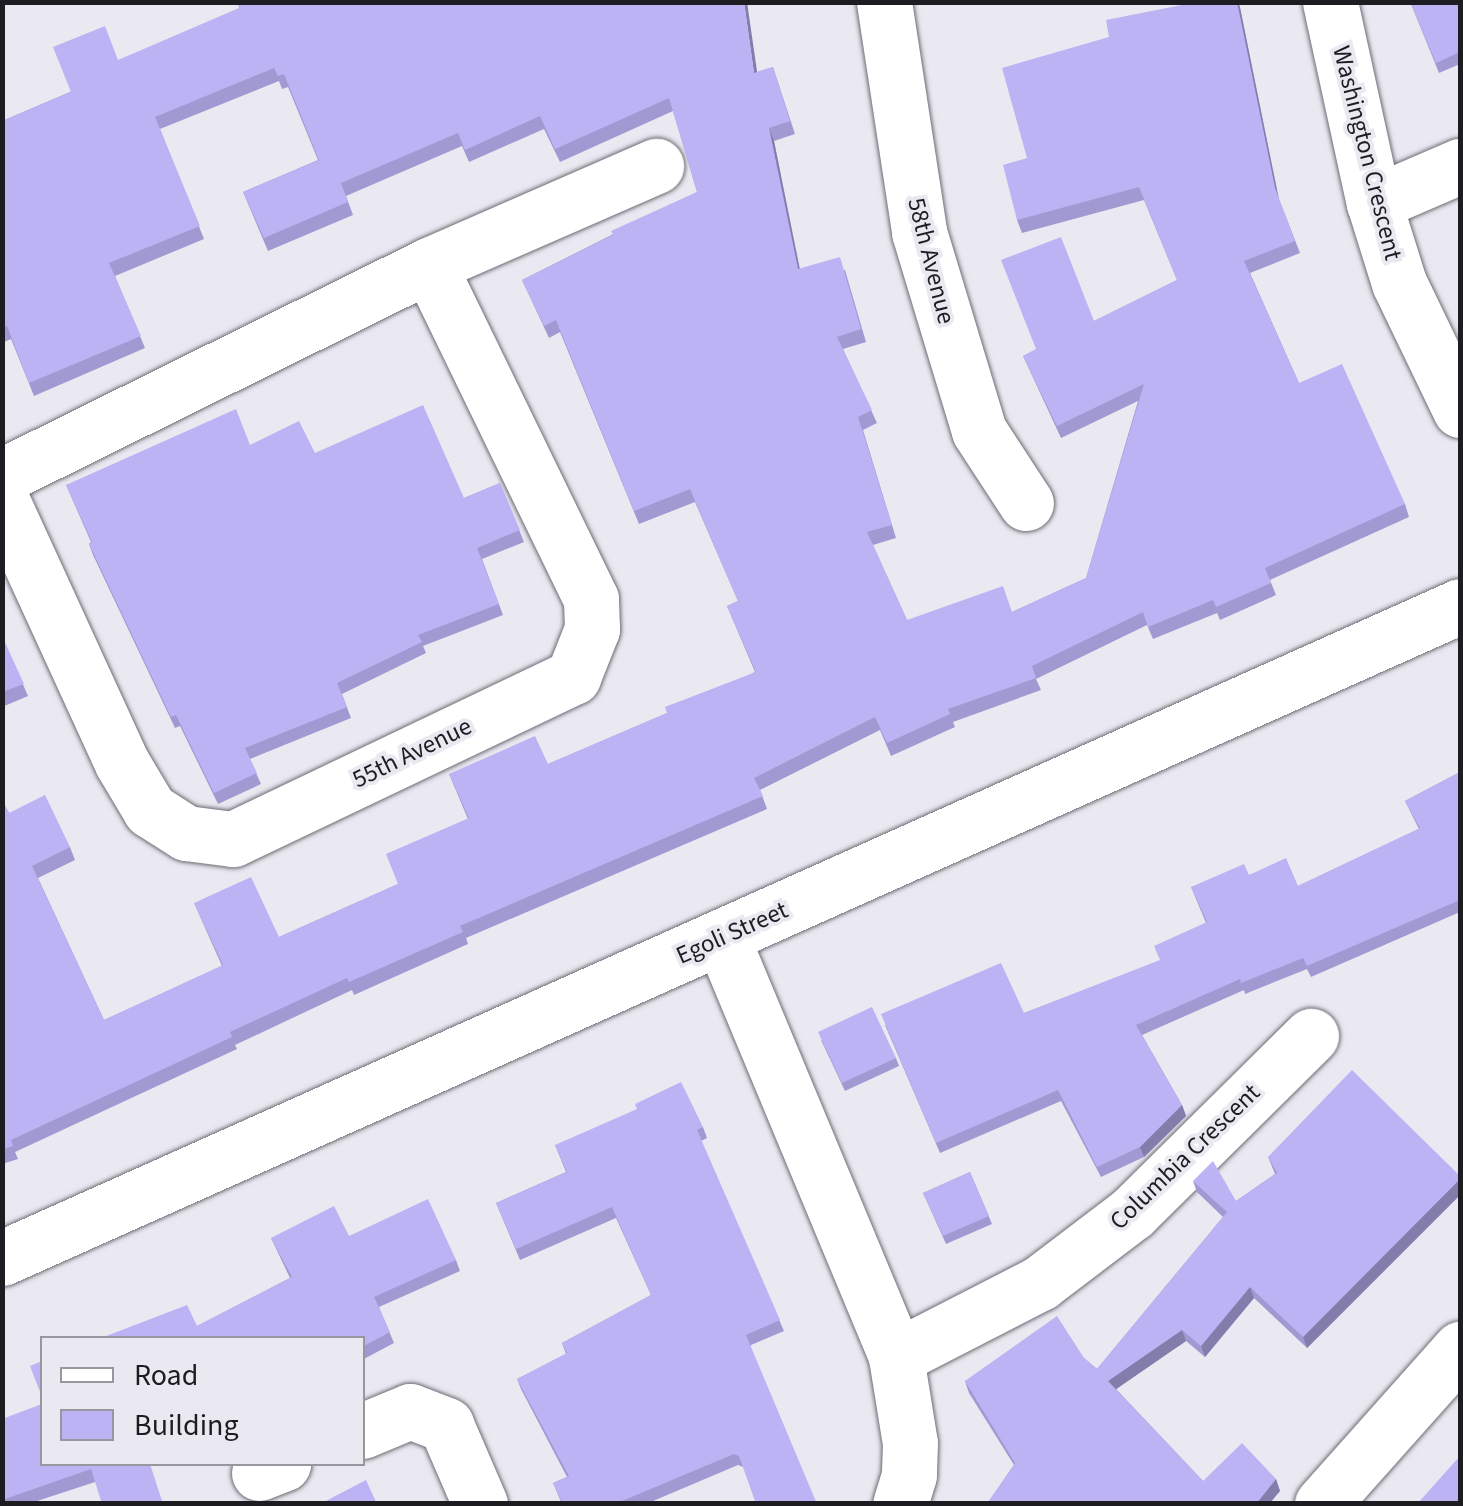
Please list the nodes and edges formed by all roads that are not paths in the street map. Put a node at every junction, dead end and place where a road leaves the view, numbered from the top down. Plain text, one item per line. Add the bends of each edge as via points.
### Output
1 (1330, 2) edge
2 (886, 3) edge
3 (656, 166) dead end
4 (1460, 166) edge
5 (1374, 204) junction
6 (429, 265) junction
7 (1460, 410) edge
8 (2, 476) edge
9 (2, 501) edge
10 (1026, 503) dead end
11 (1460, 606) edge
12 (722, 938) junction
13 (1311, 1036) dead end
14 (2, 1258) edge
15 (1460, 1349) edge
16 (896, 1356) junction
17 (365, 1429) edge
18 (480, 1504) edge
19 (900, 1504) edge
20 (1322, 1504) edge

1 - 5 street, Washington Crescent
2 - 10 street, 58th Avenue via 920,232 978,431
3 - 6 street
4 - 5 street
5 - 7 street, Washington Crescent via 1399,283
6 - 8 street
6 - 9 street, 55th Avenue via 591,599 592,629 573,676 233,839 186,833 150,810 122,763
11 - 12 street, Egoli Street
12 - 14 street, Egoli Street
12 - 16 street
13 - 16 street, Columbia Crescent via 1132,1213 1040,1283
15 - 20 street
16 - 19 street via 910,1443
17 - 18 street via 410,1411 446,1425

